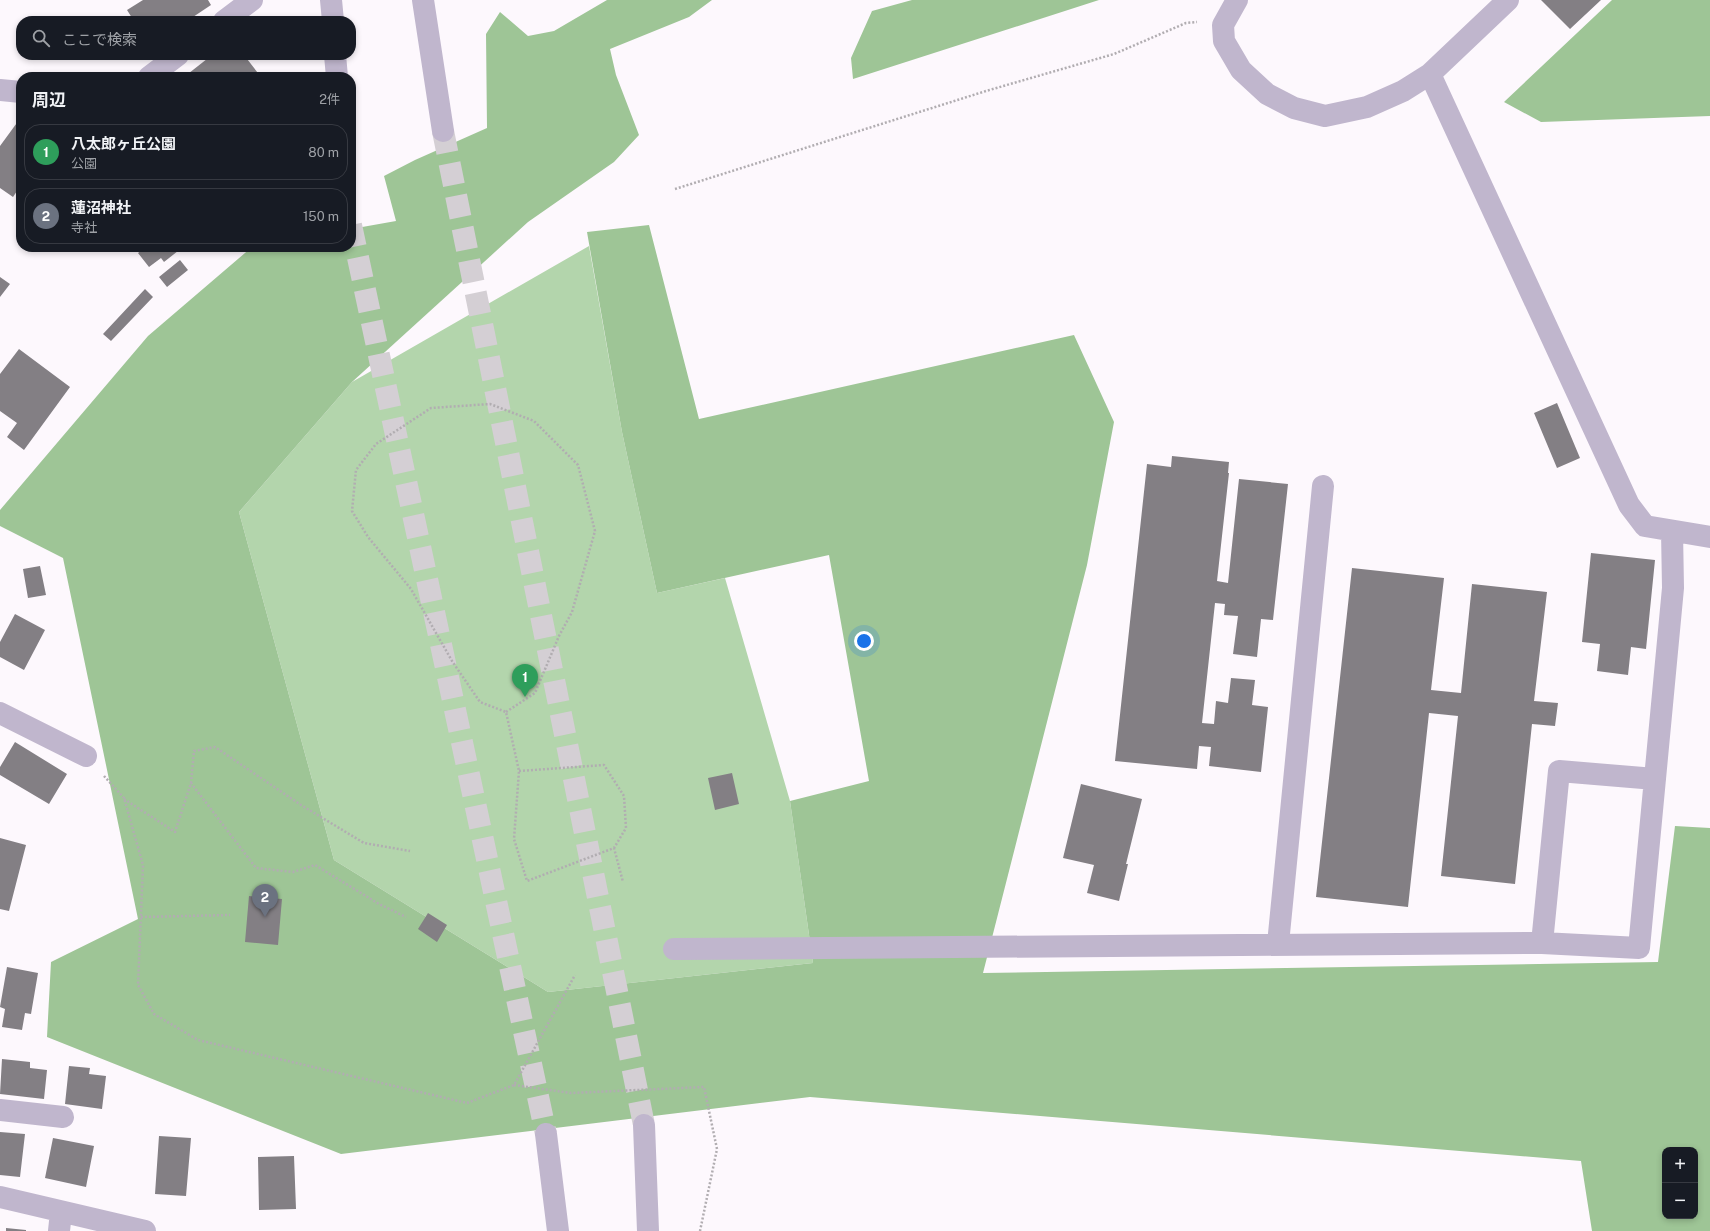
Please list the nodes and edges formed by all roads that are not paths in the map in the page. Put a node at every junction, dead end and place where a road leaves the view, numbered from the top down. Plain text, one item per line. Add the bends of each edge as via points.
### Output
1 (252, 0) edge
2 (423, 0) edge
3 (1237, 0) edge
4 (1508, 0) edge
5 (231, 16) edge
6 (171, 60) edge
7 (335, 60) edge
8 (156, 72) edge
9 (337, 72) edge
10 (1430, 74) junction
11 (0, 90) edge
12 (16, 92) edge
13 (443, 131) tunnel mouth
14 (1323, 486) dead end
15 (1672, 531) junction
16 (1710, 537) edge
17 (0, 713) edge
18 (86, 756) road end
19 (1655, 778) junction
20 (1542, 943) junction
21 (1278, 944) junction
22 (674, 949) dead end
23 (0, 1110) edge
24 (63, 1117) dead end
25 (644, 1125) tunnel mouth
26 (546, 1134) tunnel mouth
27 (0, 1197) edge
28 (60, 1221) edge
29 (145, 1231) edge
30 (558, 1231) edge
31 (648, 1231) edge

1 - 5 street
2 - 13 street
3 - 10 street via 1223,25 1224,41 1241,70 1267,94 1294,108 1325,116 1367,107 1403,91
4 - 10 street
6 - 8 street
7 - 9 street
10 - 15 street via 1629,505 1644,526
11 - 12 street
14 - 21 street
15 - 16 street
15 - 19 street via 1673,588
17 - 18 street
19 - 20 street via 1560,771
19 - 20 street via 1640,948
20 - 21 street
21 - 22 street
23 - 24 street
25 - 31 street
26 - 30 street
27 - 28 street
28 - 29 street

